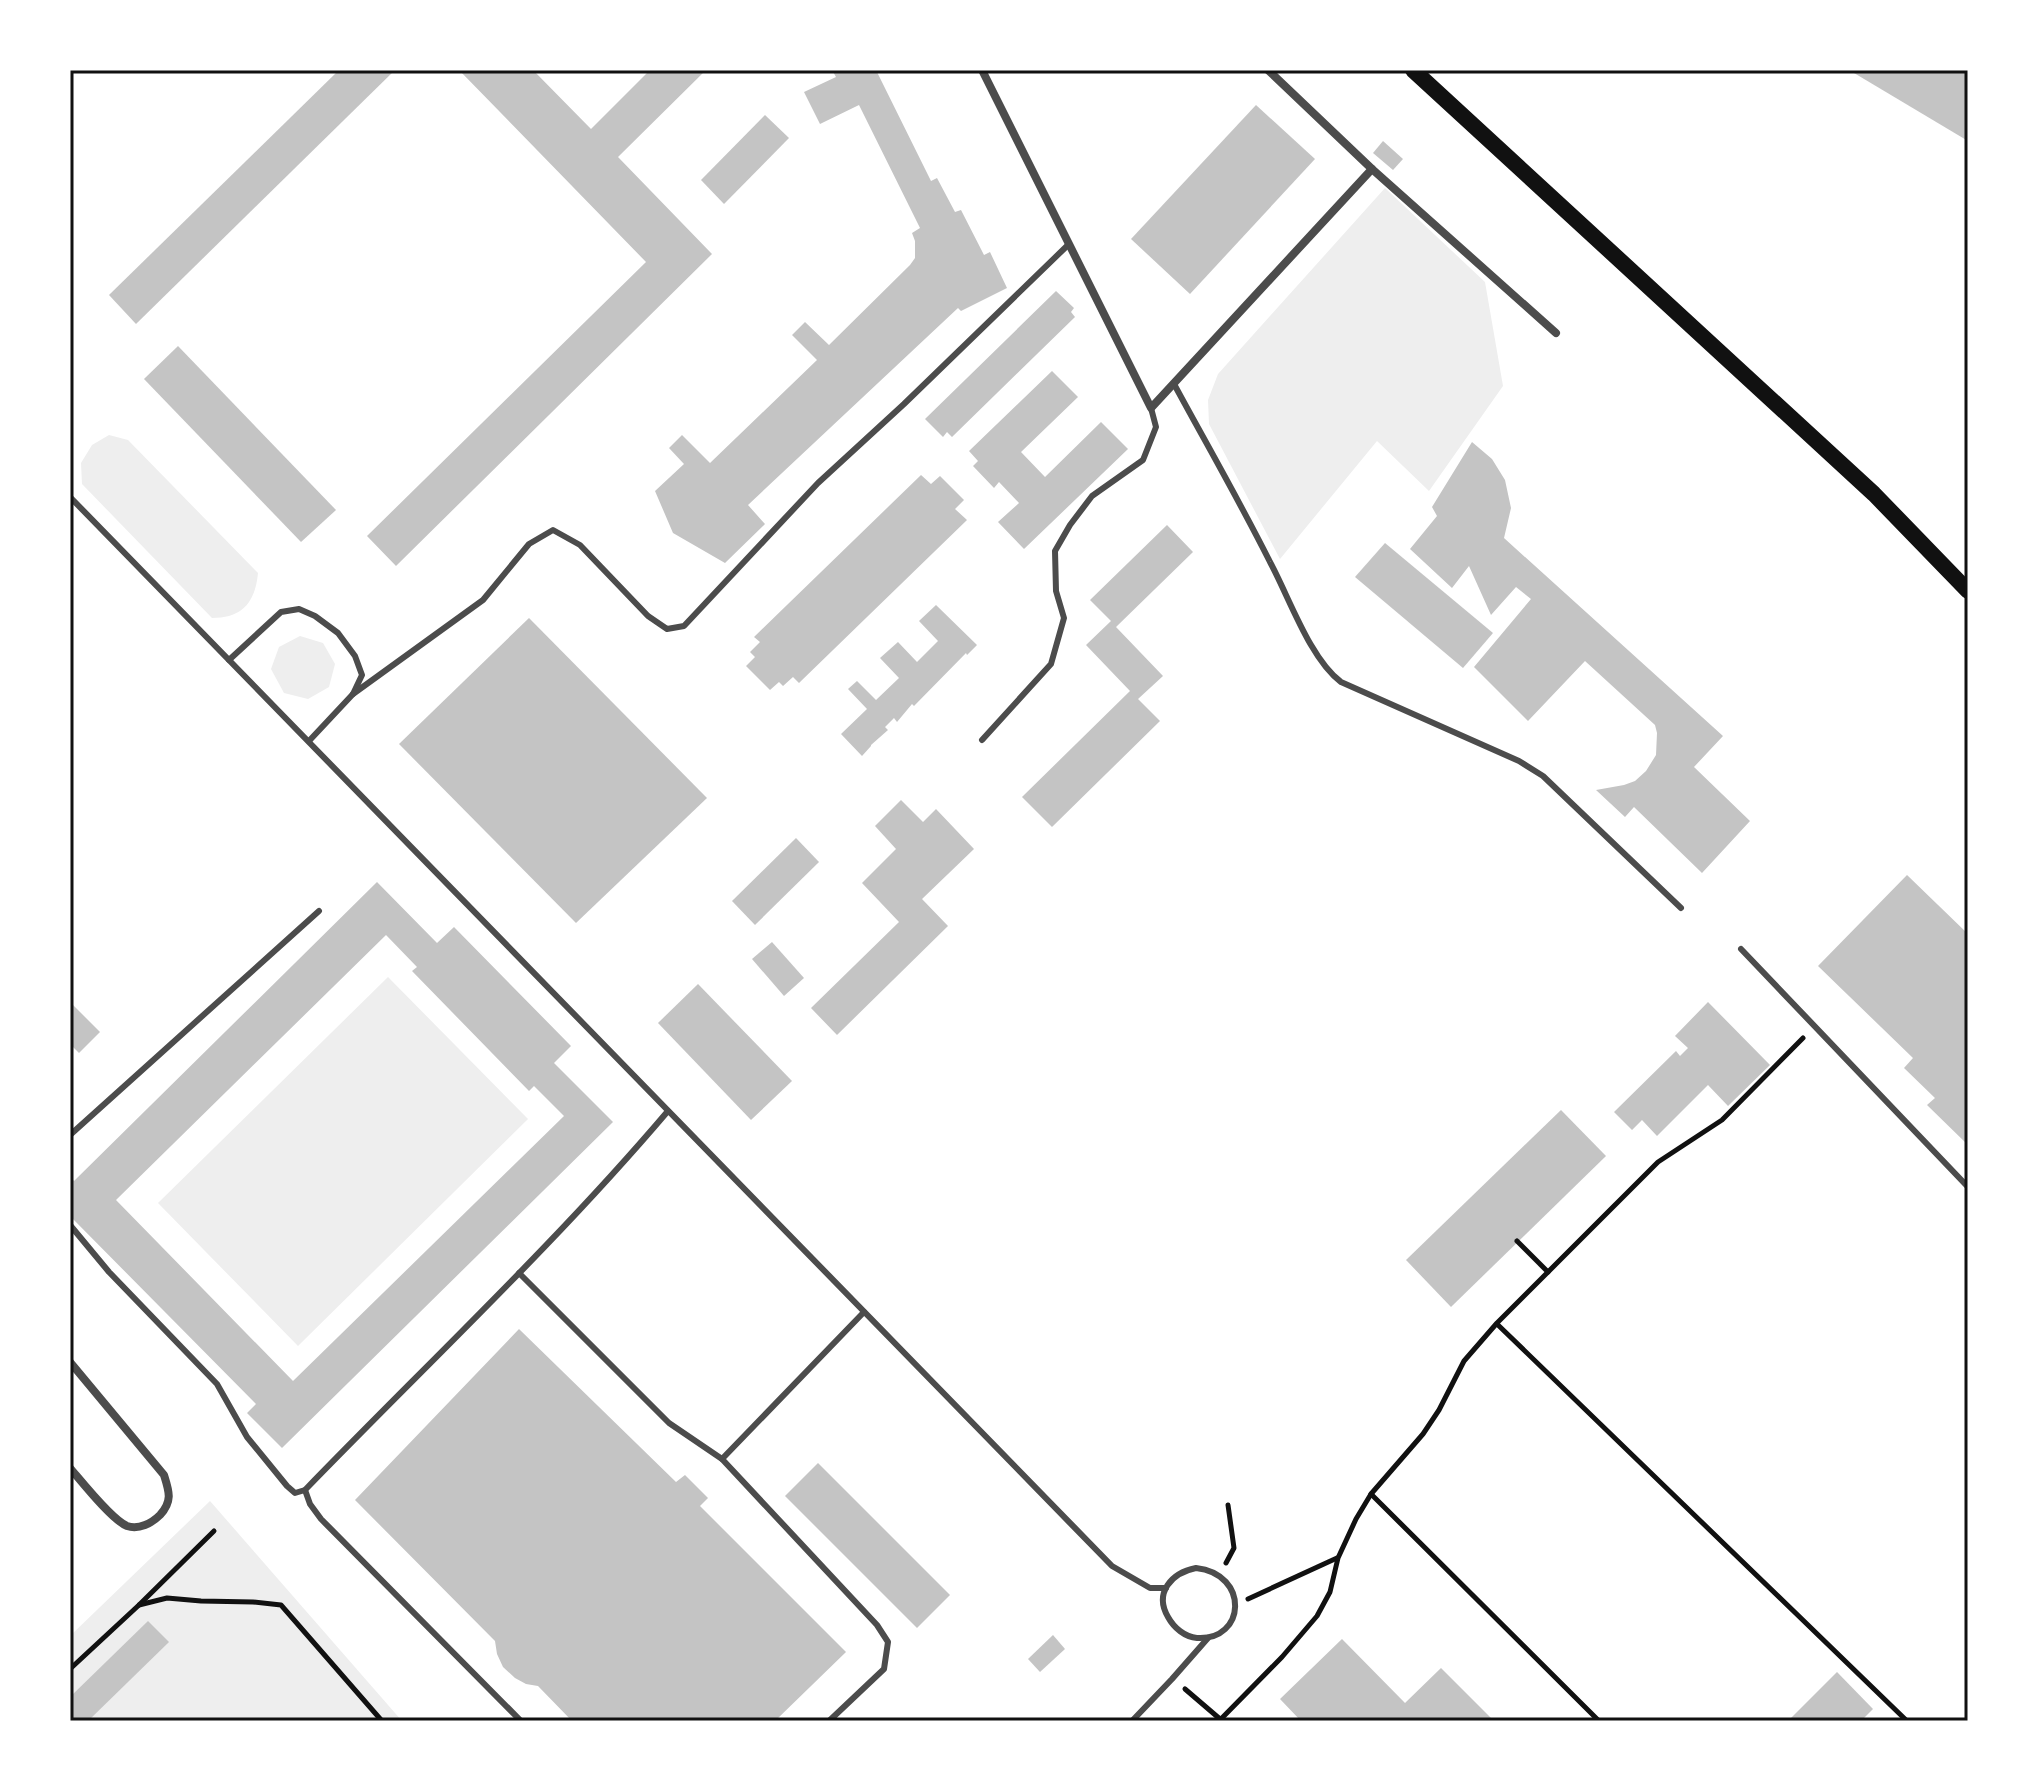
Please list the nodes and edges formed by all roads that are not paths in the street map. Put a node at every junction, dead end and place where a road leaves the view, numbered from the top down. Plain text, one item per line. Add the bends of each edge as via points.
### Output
1 (982, 70) edge
2 (1268, 70) edge
3 (1413, 70) edge
4 (1372, 169) junction
5 (1069, 244) junction
6 (1556, 333) dead end
7 (1174, 384) junction
8 (1151, 408) junction
9 (70, 497) edge
10 (1968, 591) edge
11 (229, 660) junction
12 (353, 694) junction
13 (982, 740) dead end
14 (309, 741) junction
15 (1681, 908) dead end
16 (319, 911) dead end
17 (1741, 949) dead end
18 (668, 1111) junction
19 (70, 1135) edge
20 (1968, 1187) edge
21 (70, 1225) edge
22 (519, 1273) junction
23 (864, 1312) junction
24 (70, 1362) edge
25 (722, 1459) junction
26 (70, 1468) edge
27 (305, 1490) junction
28 (1166, 1588) junction
29 (1208, 1638) junction
30 (521, 1721) edge
31 (829, 1721) edge
32 (1132, 1721) edge

1 - 5 street
2 - 4 street
3 - 10 main road via 1874,494
4 - 6 street
4 - 7 street
5 - 8 street
5 - 12 lane via 818,483 684,626 667,629 648,616 580,545 553,530 529,544 483,600
7 - 8 street
7 - 15 lane via 1329,674 1543,776
8 - 13 lane via 1156,427 1143,460 1092,496 1055,551 1056,591 1064,618 1051,664
9 - 11 lane
11 - 12 lane via 281,612 299,609 338,633 355,656 362,675
11 - 14 lane
12 - 14 lane
14 - 18 lane
16 - 19 lane
17 - 20 lane
18 - 22 lane
18 - 23 lane
21 - 27 lane via 217,1384 247,1437 287,1486 295,1493
22 - 25 lane via 669,1423
22 - 27 lane
23 - 25 lane
23 - 28 lane via 1112,1566 1150,1588
24 - 26 street via 164,1475 168,1506 157,1519 128,1526
25 - 31 lane via 888,1642 884,1669
27 - 30 lane via 321,1519
28 - 29 lane via 1166,1615 1176,1629
28 - 29 lane via 1183,1570 1196,1568 1220,1575 1231,1588 1233,1619 1223,1632
29 - 32 lane

